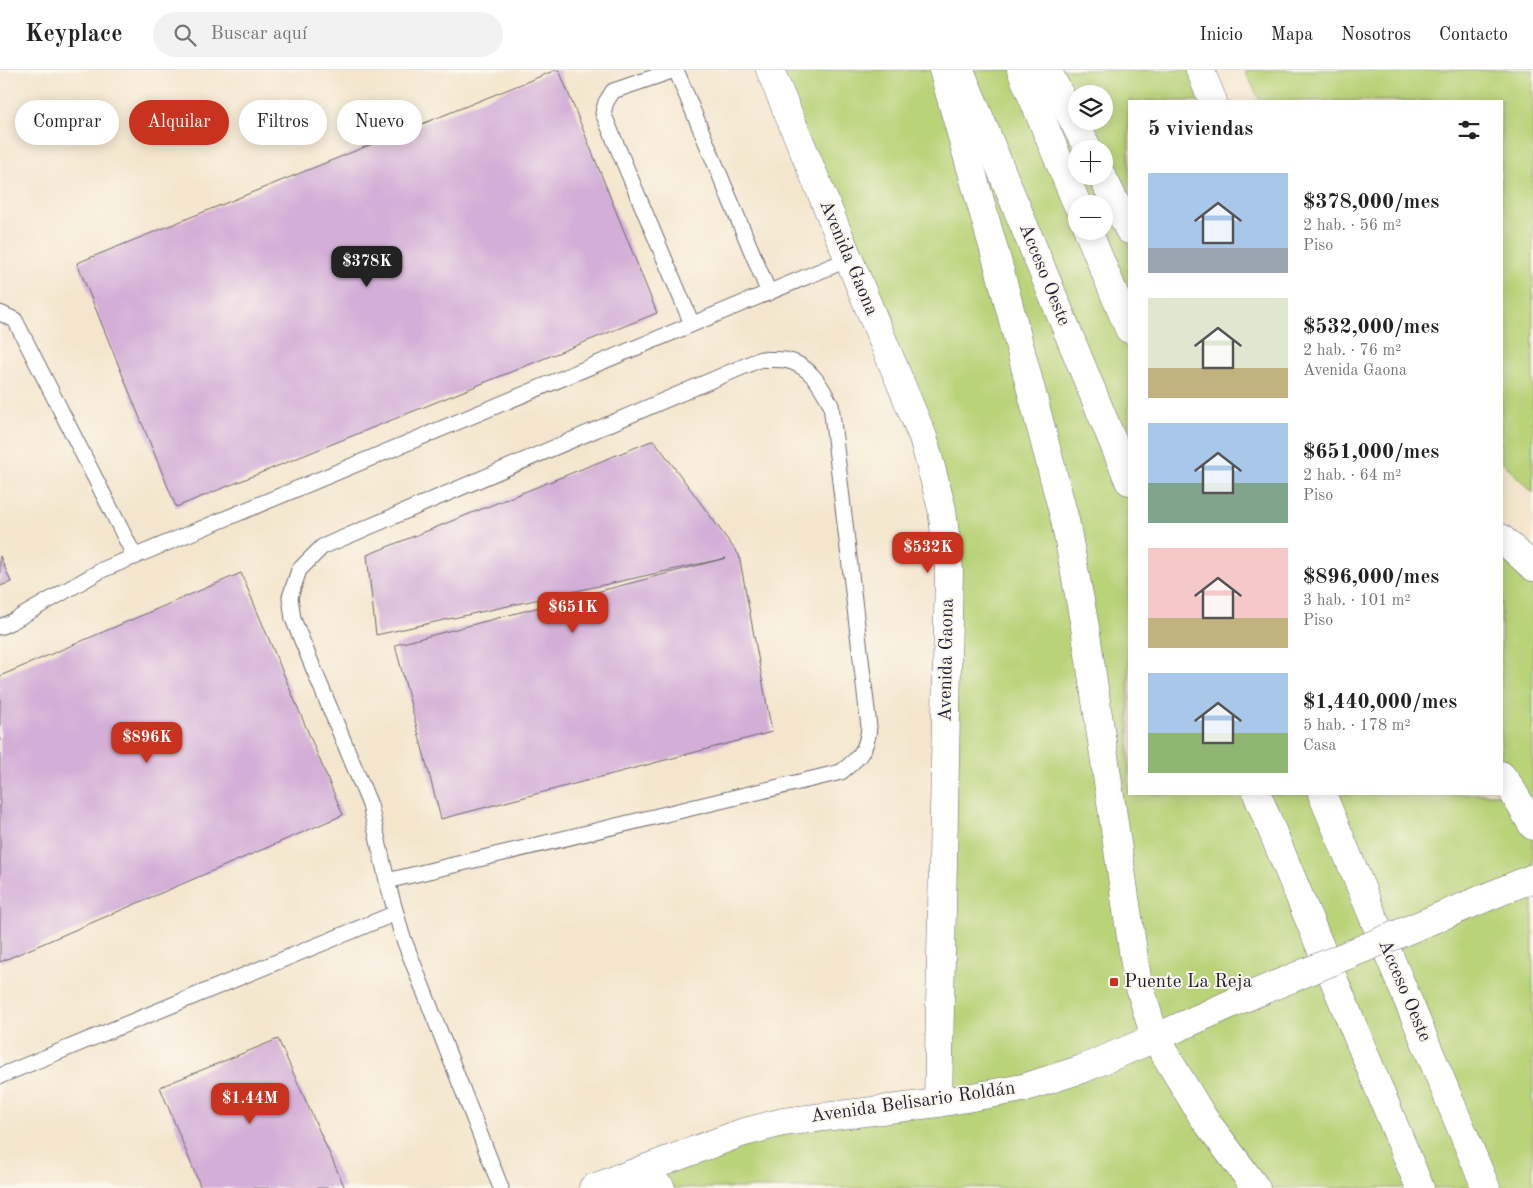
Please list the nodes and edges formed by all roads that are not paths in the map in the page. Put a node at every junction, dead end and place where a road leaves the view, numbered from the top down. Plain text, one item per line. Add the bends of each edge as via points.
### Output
1 (676, 70) edge
2 (770, 70) edge
3 (943, 70) edge
4 (960, 70) edge
5 (1021, 70) edge
6 (1047, 70) edge
7 (1200, 70) edge
8 (1213, 100) edge
9 (1083, 140) edge
10 (1106, 185) edge
11 (1073, 195) edge
12 (1128, 228) edge
13 (1092, 240) edge
14 (849, 259) junction
15 (769, 293) junction
16 (0, 314) edge
17 (692, 324) junction
18 (1128, 327) edge
19 (1128, 479) edge
20 (1503, 540) edge
21 (135, 557) junction
22 (1533, 567) edge
23 (0, 626) edge
24 (1503, 778) edge
25 (1258, 795) edge
26 (1322, 795) edge
27 (1533, 826) edge
28 (1533, 878) edge
29 (387, 881) junction
30 (396, 913) junction
31 (1155, 1038) junction
32 (0, 1076) edge
33 (938, 1103) junction
34 (618, 1178) junction
35 (501, 1188) edge
36 (593, 1188) edge
37 (661, 1188) edge
38 (1256, 1188) edge
39 (1420, 1188) edge
40 (1486, 1188) edge

1 - 15 lane
1 - 17 lane via 613,91 606,102 604,114
2 - 14 main road, Avenida Gaona
3 - 31 main road via 1066,520 1137,978
4 - 19 main road, Acceso Oeste
5 - 11 main road
6 - 9 main road
7 - 8 main road
10 - 12 main road
13 - 18 main road
14 - 15 lane
14 - 33 main road, Avenida Gaona via 923,437 942,509 949,570
15 - 17 lane
16 - 21 lane via 15,320
17 - 21 lane
20 - 22 main road
21 - 23 lane via 102,570
24 - 27 main road
25 - 39 main road
26 - 40 main road, Acceso Oeste
28 - 31 main road, Avenida Belisario Roldán, bridge
29 - 29 lane via 370,805 293,619 290,597 299,570 322,547 762,360 786,360 804,368 819,383 830,404 869,728 868,743 856,761 841,772
29 - 30 lane
30 - 32 lane
30 - 35 lane
31 - 33 main road, Avenida Belisario Roldán via 1082,1069 1023,1088
31 - 38 main road via 1203,1117
33 - 34 main road, Avenida Belisario Roldán via 783,1122 742,1133
34 - 36 main road, Avenida Belisario Roldán
34 - 37 main road

